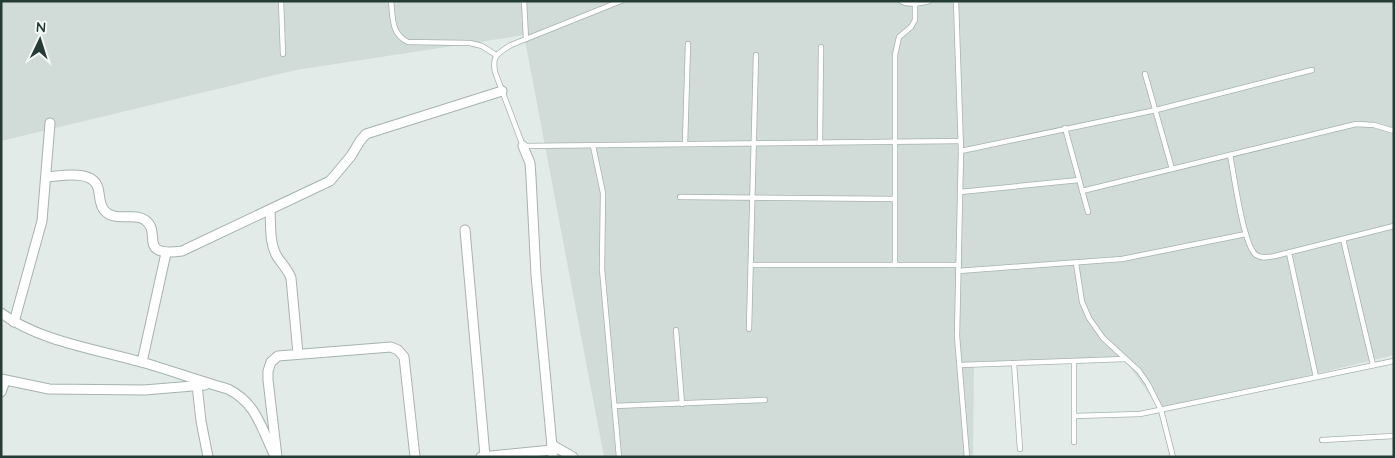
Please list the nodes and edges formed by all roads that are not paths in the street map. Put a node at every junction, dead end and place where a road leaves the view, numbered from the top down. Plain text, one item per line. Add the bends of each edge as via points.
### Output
1 (282, 1) edge
2 (391, 1) edge
3 (524, 1) edge
4 (621, 1) edge
5 (901, 1) edge
6 (929, 1) edge
7 (956, 1) edge
8 (915, 4) junction
9 (526, 39) junction
10 (688, 44) dead end
11 (821, 47) dead end
12 (283, 54) dead end
13 (496, 55) junction
14 (756, 55) dead end
15 (1312, 70) dead end
16 (1145, 74) dead end
17 (502, 92) junction
18 (1156, 110) junction
19 (50, 124) dead end
20 (1065, 128) junction
21 (1394, 131) edge
22 (961, 141) junction
23 (894, 142) junction
24 (820, 143) junction
25 (685, 144) junction
26 (754, 144) junction
27 (523, 146) junction
28 (593, 146) junction
29 (961, 151) junction
30 (1230, 155) junction
31 (1172, 169) junction
32 (46, 177) junction
33 (1079, 180) junction
34 (1082, 191) junction
35 (960, 192) junction
36 (680, 197) dead end
37 (753, 197) junction
38 (895, 198) junction
39 (270, 210) junction
40 (1088, 212) dead end
41 (1394, 226) edge
42 (465, 230) dead end
43 (1246, 234) junction
44 (1343, 239) junction
45 (166, 253) junction
46 (1289, 253) junction
47 (1076, 263) junction
48 (751, 264) junction
49 (895, 265) junction
50 (958, 265) junction
51 (958, 271) junction
52 (1, 313) edge
53 (14, 322) junction
54 (749, 329) dead end
55 (676, 330) dead end
56 (298, 354) junction
57 (1125, 360) junction
58 (1074, 361) junction
59 (1394, 361) edge
60 (142, 362) junction
61 (1014, 363) junction
62 (960, 365) junction
63 (1373, 365) junction
64 (1316, 377) junction
65 (3, 380) edge
66 (210, 384) junction
67 (197, 385) junction
68 (1, 392) edge
69 (765, 400) dead end
70 (682, 404) junction
71 (614, 406) junction
72 (1161, 410) junction
73 (1074, 416) junction
74 (1394, 436) edge
75 (1322, 440) dead end
76 (1074, 442) dead end
77 (1020, 449) dead end
78 (552, 450) edge
79 (485, 456) edge
80 (208, 457) edge
81 (276, 457) edge
82 (415, 457) edge
83 (481, 457) edge
84 (573, 457) edge
85 (619, 457) edge
86 (967, 457) edge
87 (1173, 457) edge

1 - 12 lane
2 - 13 lane via 394,26 401,39 408,42 470,43
3 - 9 lane
4 - 9 lane
5 - 8 lane
6 - 8 lane
7 - 22 lane
8 - 23 lane via 915,20 896,44
9 - 13 lane
10 - 25 lane
11 - 24 lane
13 - 17 lane via 493,62
14 - 26 lane
15 - 18 lane
16 - 18 lane
17 - 27 lane
17 - 39 street via 366,134 330,181
18 - 20 lane
18 - 31 lane
19 - 32 street
20 - 29 lane
20 - 33 lane
21 - 30 lane via 1356,124
22 - 23 lane
22 - 29 lane
23 - 24 lane
23 - 38 lane
24 - 26 lane
25 - 26 lane
25 - 28 lane
26 - 37 lane
27 - 28 lane
27 - 78 street via 532,177 536,275
28 - 71 lane via 603,193 602,269
29 - 35 lane
30 - 31 lane
30 - 43 lane
31 - 34 lane
32 - 45 street via 75,175 91,178 96,182 104,211 110,215 146,221 154,245
32 - 53 street via 42,221
33 - 34 lane
33 - 35 lane
34 - 40 lane
35 - 50 lane
36 - 37 lane
37 - 38 lane
37 - 48 lane
38 - 49 lane
39 - 45 street via 182,251
39 - 56 street via 274,250 292,278
41 - 44 lane
42 - 79 street
43 - 46 lane via 1254,254 1260,257
43 - 47 lane via 1122,259
44 - 46 lane
44 - 63 lane
45 - 60 street
46 - 64 lane
47 - 51 lane
47 - 57 lane via 1082,302 1089,318
48 - 49 lane
48 - 54 lane
49 - 50 lane
50 - 51 lane
51 - 62 lane
52 - 53 street
53 - 60 street via 42,334
55 - 70 lane
56 - 81 street via 278,356 268,371
56 - 82 street via 391,347 398,350 404,357 408,376
57 - 58 lane
57 - 72 lane via 1139,370
58 - 61 lane
58 - 73 lane
59 - 63 lane
60 - 66 street
61 - 62 lane
61 - 77 lane
62 - 86 lane
63 - 64 lane
64 - 72 lane
65 - 67 street via 49,389 144,390
65 - 68 street
66 - 67 street
66 - 81 street via 228,389 250,404
67 - 80 street
69 - 70 lane
70 - 71 lane
71 - 85 lane
72 - 73 lane
72 - 87 lane
73 - 76 lane
74 - 75 lane
78 - 79 street
78 - 84 street
79 - 83 street

